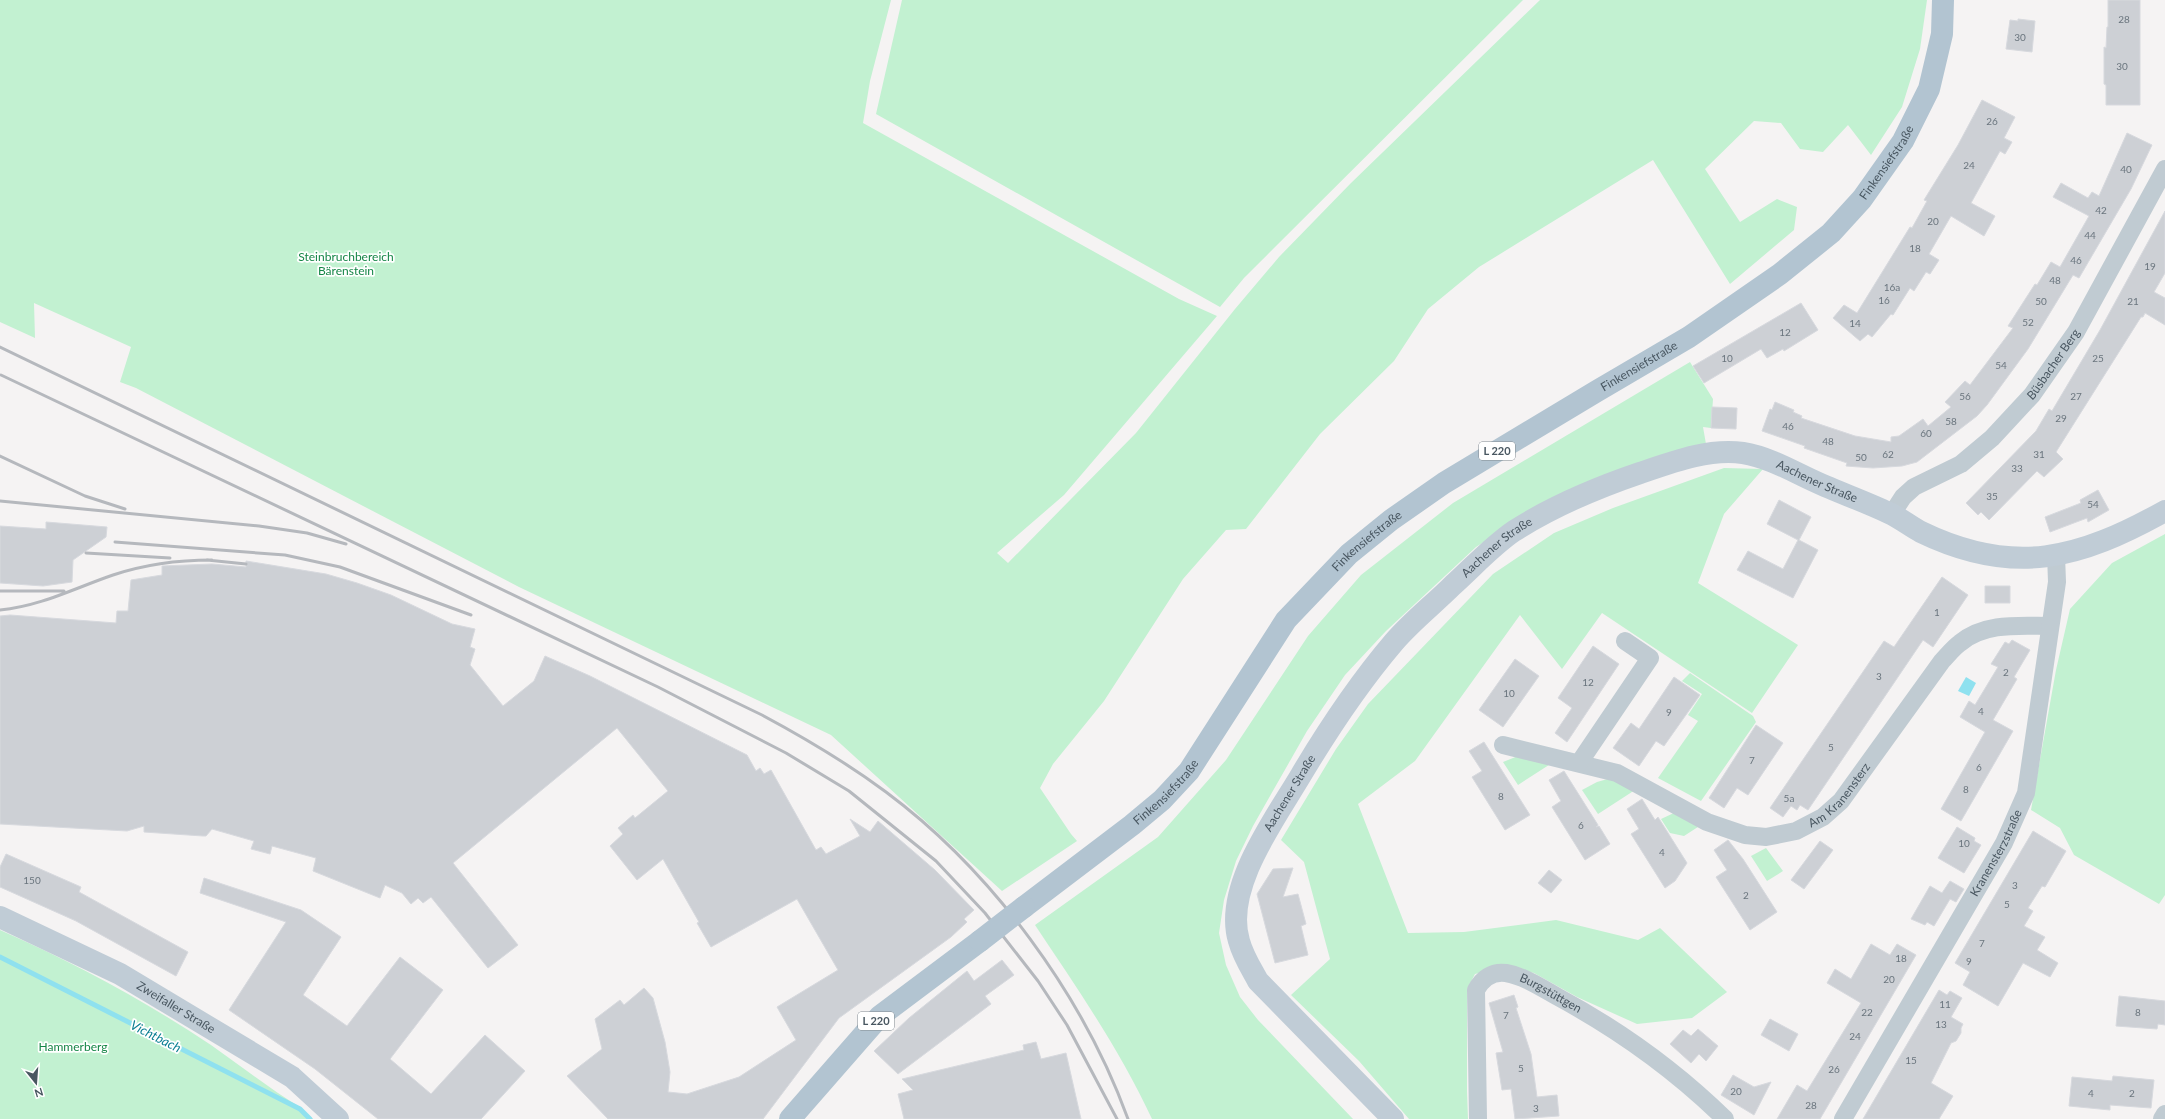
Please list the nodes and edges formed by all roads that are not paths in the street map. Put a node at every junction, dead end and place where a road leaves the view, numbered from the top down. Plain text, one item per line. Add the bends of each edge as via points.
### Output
1 (1943, 0) edge
2 (2165, 169) edge
3 (2165, 511) edge
4 (1892, 514) junction
5 (2056, 555) junction
6 (2050, 626) junction
7 (1625, 641) dead end
8 (1503, 745) dead end
9 (1579, 763) junction
10 (0, 917) edge
11 (2165, 1114) edge
12 (338, 1119) edge
13 (790, 1119) edge
14 (1394, 1119) edge
15 (1478, 1119) edge
16 (1725, 1119) edge
17 (1842, 1119) edge
18 (2162, 1119) edge

1 - 13 main road, Finkensiefstraße / L 220, bridge via 1942,34 1929,89 1903,140 1862,199 1831,233 1780,274 1689,338 1444,483 1390,520 1349,554 1286,620 1214,736 1189,771 1162,800 880,1016
2 - 4 street, Büsbacher Berg via 2076,332 2032,395 1992,438 1961,464 1914,487 1903,497
3 - 5 street, Aachener Straße via 2093,546
4 - 5 street, Aachener Straße via 1920,532 1968,550 2013,559
4 - 14 street, Aachener Straße via 1766,459 1726,452 1689,458 1607,484 1546,512 1512,533 1396,639 1350,696 1317,749 1249,866 1237,901 1238,938 1246,960 1258,980
5 - 6 street, Kranensterzstraße via 2057,582
6 - 9 street, Am Kranensterz via 2007,625 1980,631 1960,642 1942,661 1841,801 1823,817 1796,831 1766,836 1745,835 1707,822 1617,773
6 - 17 street, Kranensterzstraße via 2026,793 2004,843
7 - 9 street via 1650,658
8 - 9 street, Am Kranensterz
10 - 12 street, Zweifaller Straße via 120,974 292,1078
11 - 18 street
15 - 16 street, Burgstüttgen via 1476,990 1481,981 1494,974 1505,973 1531,982 1580,1008 1693,1087

